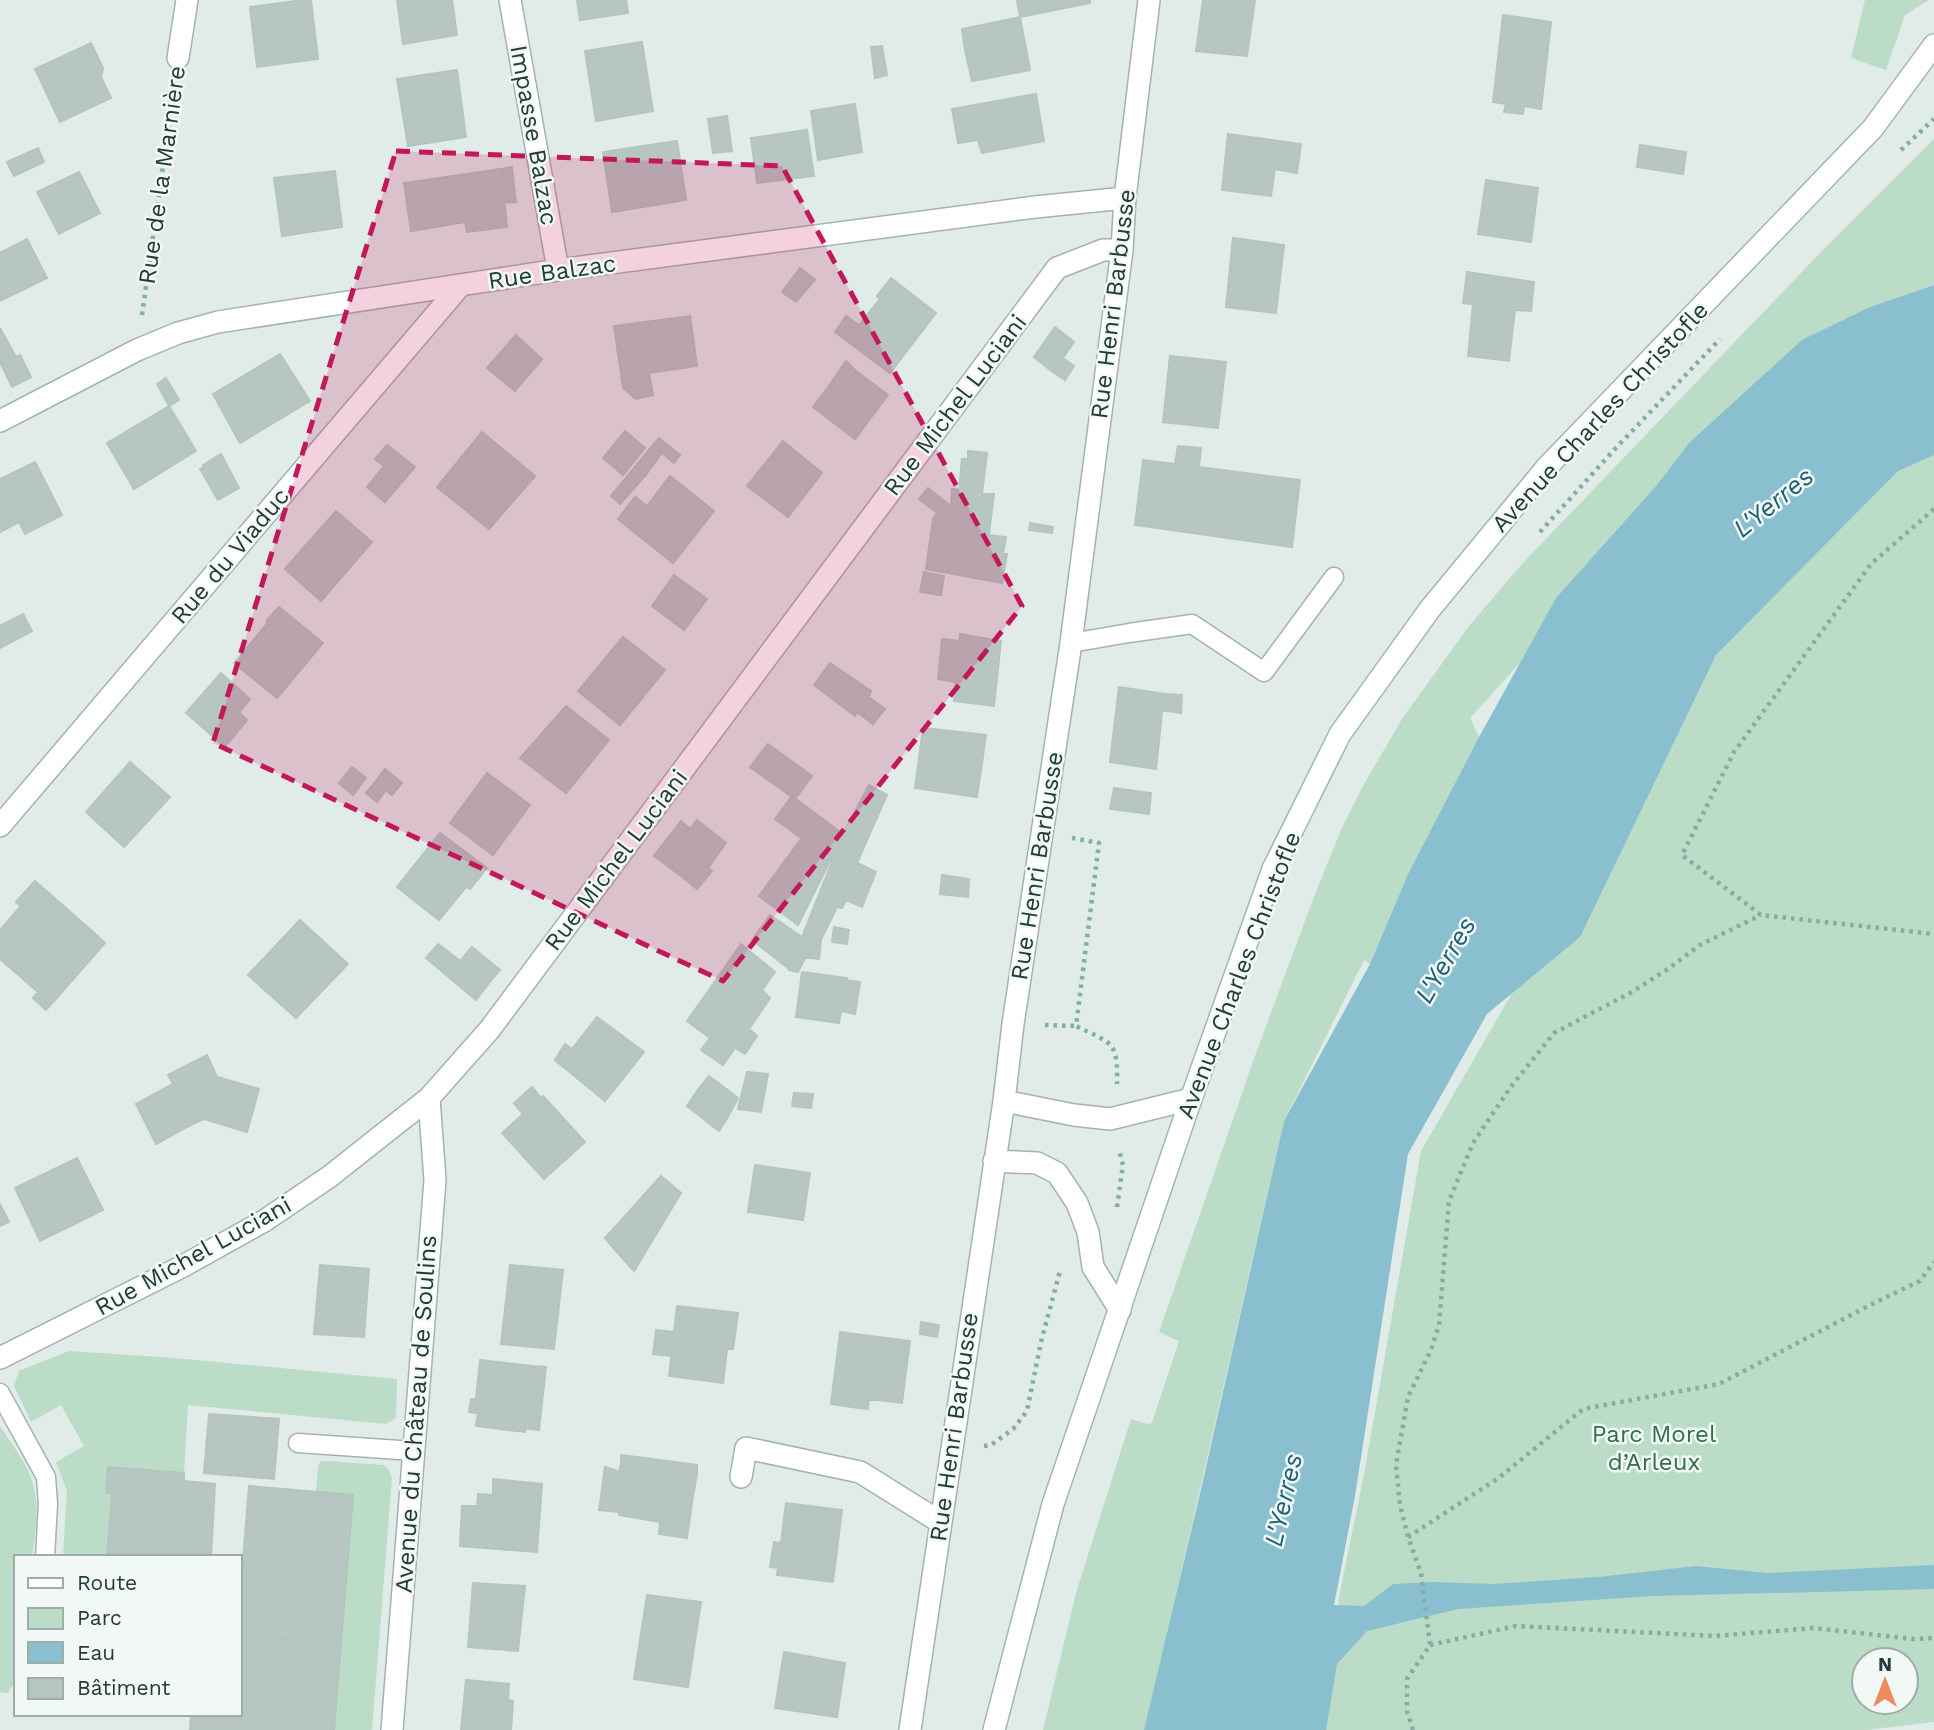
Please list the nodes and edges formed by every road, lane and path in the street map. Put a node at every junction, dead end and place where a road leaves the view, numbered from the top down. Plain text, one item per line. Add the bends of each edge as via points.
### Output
1 (187, 0) edge
2 (510, 0) edge
3 (1149, 0) edge
4 (1934, 45) edge
5 (178, 58) joint
6 (1934, 119) edge
7 (1900, 151) dead end
8 (1125, 198) junction
9 (1122, 250) junction
10 (558, 270) junction
11 (460, 286) junction
12 (1728, 331) dead end
13 (137, 350) junction
14 (0, 421) edge
15 (1934, 509) edge
16 (1540, 532) dead end
17 (1334, 577) dead end
18 (1071, 643) junction
19 (1047, 808) junction
20 (0, 826) edge
21 (1762, 915) junction
22 (1934, 934) edge
23 (429, 1098) junction
24 (1191, 1099) junction
25 (1004, 1101) junction
26 (1110, 1119) junction
27 (994, 1161) junction
28 (1117, 1210) dead end
29 (1088, 1232) junction
30 (1934, 1262) edge
31 (1120, 1310) junction
32 (0, 1358) edge
33 (0, 1393) edge
34 (298, 1443) dead end
35 (951, 1447) junction
36 (414, 1451) junction
37 (741, 1476) dead end
38 (940, 1522) junction
39 (1408, 1536) junction
40 (45, 1555) edge
41 (1934, 1638) edge
42 (1430, 1645) junction
43 (391, 1730) edge
44 (910, 1730) edge
45 (994, 1730) edge
46 (1413, 1730) edge

1 - 5 street, Rue de la Marnière
2 - 10 street, Impasse Balzac
3 - 8 street, Rue Henri Barbusse
4 - 24 street, Avenue Charles Christofle via 1873,128 1547,467 1430,609 1340,734 1273,869
5 - 13 path, Rue de la Marnière
6 - 7 path
8 - 9 street, Rue Henri Barbusse
8 - 10 street, Rue Balzac
9 - 18 street, Rue Henri Barbusse
9 - 23 street, Rue Michel Luciani via 1103,250 1057,268 490,1028
10 - 11 street, Rue Balzac
11 - 13 street, Rue Balzac via 218,322 178,332
11 - 20 street, Rue du Viaduc
12 - 16 path
13 - 14 street, Rue Balzac
15 - 21 path via 1871,564 1742,741 1682,855
17 - 18 lane via 1264,672 1192,624
18 - 19 street, Rue Henri Barbusse
19 - 25 street, Rue Henri Barbusse
19 - 26 path via 1060,811 1056,834 1099,843 1076,1026 1109,1042 1116,1054 1117,1084
21 - 22 path
21 - 39 path via 1700,945 1632,992 1554,1033 1473,1143 1449,1201 1439,1325 1408,1397 1396,1465
23 - 32 street, Rue Michel Luciani via 264,1222
23 - 36 street, Avenue du Château de Soulins via 435,1180
24 - 26 street
24 - 31 street, Avenue Charles Christofle
25 - 26 street
25 - 27 street, Rue Henri Barbusse
26 - 28 path via 1123,1165
27 - 29 street via 1038,1163 1057,1173 1077,1203
27 - 35 street, Rue Henri Barbusse
29 - 31 street via 1093,1267
29 - 35 path via 1068,1244 1027,1411 991,1446
30 - 39 path via 1920,1282 1719,1384 1583,1409 1500,1476
31 - 45 street, Avenue Charles Christofle via 1053,1504
33 - 40 lane via 46,1477
34 - 36 lane
35 - 38 street, Rue Henri Barbusse
36 - 43 street, Avenue du Château de Soulins
37 - 38 street via 746,1448 860,1472
38 - 44 street, Rue Henri Barbusse
39 - 42 path via 1420,1573
41 - 42 path via 1813,1628 1715,1636 1516,1626
42 - 46 path via 1406,1679

